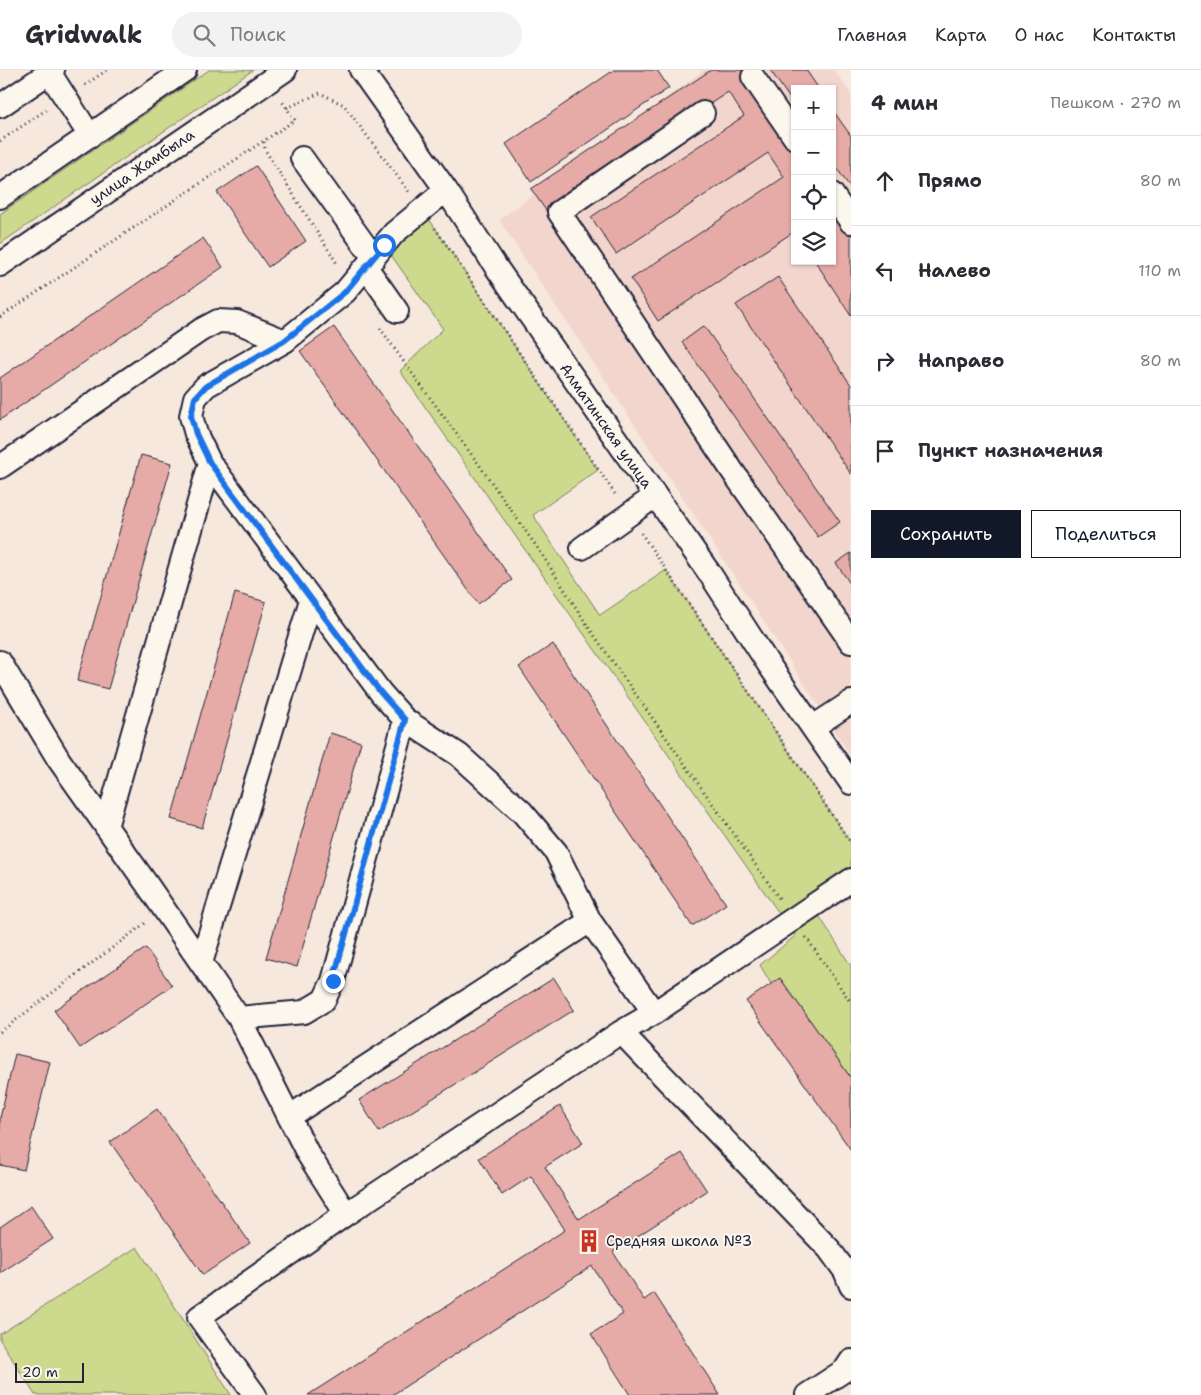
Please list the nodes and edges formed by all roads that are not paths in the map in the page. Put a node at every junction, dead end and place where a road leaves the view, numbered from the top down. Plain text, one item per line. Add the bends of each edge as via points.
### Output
1 (185, 70) edge
2 (284, 70) edge
3 (361, 70) edge
4 (51, 71) edge
5 (753, 76) dead end
6 (0, 106) edge
7 (703, 113) dead end
8 (791, 132) edge
9 (90, 136) junction
10 (302, 158) dead end
11 (446, 190) junction
12 (0, 197) edge
13 (836, 200) edge
14 (851, 222) edge
15 (370, 262) junction
16 (0, 265) edge
17 (397, 311) dead end
18 (284, 341) junction
19 (210, 463) junction
20 (0, 467) edge
21 (655, 496) junction
22 (582, 548) dead end
23 (311, 600) junction
24 (851, 642) edge
25 (0, 662) edge
26 (851, 702) edge
27 (405, 720) junction
28 (813, 727) junction
29 (851, 782) edge
30 (106, 828) junction
31 (851, 880) edge
32 (590, 921) junction
33 (201, 963) junction
34 (654, 1013) junction
35 (239, 1018) junction
36 (621, 1032) junction
37 (289, 1117) junction
38 (346, 1214) junction
39 (851, 1286) edge
40 (851, 1361) edge
41 (255, 1395) edge
42 (807, 1395) edge

1 - 9 street
2 - 16 street, улица Жамбыла
3 - 11 street, Алматинская улица
4 - 6 street
4 - 9 street
5 - 8 street
7 - 24 street via 560,212
9 - 12 street
10 - 15 street
11 - 15 street via 394,233
11 - 21 street, Алматинская улица
13 - 14 street
15 - 17 street
15 - 18 street via 351,285
18 - 19 street via 206,386 195,398 191,416
18 - 20 street via 237,322 218,321
19 - 23 street
19 - 30 street
21 - 22 street
21 - 28 street, Алматинская улица
23 - 27 street
23 - 33 street
25 - 30 street via 59,760
26 - 28 street
27 - 32 street via 459,755 522,812 556,852
27 - 35 street via 333,981 324,1000 304,1012
28 - 29 street, Алматинская улица
30 - 33 street
31 - 34 street
32 - 34 street
32 - 37 street
33 - 35 street
34 - 36 street
35 - 37 street
36 - 38 street
36 - 39 street via 829,1249
37 - 38 street
38 - 41 street via 199,1317
40 - 42 street via 845,1370

